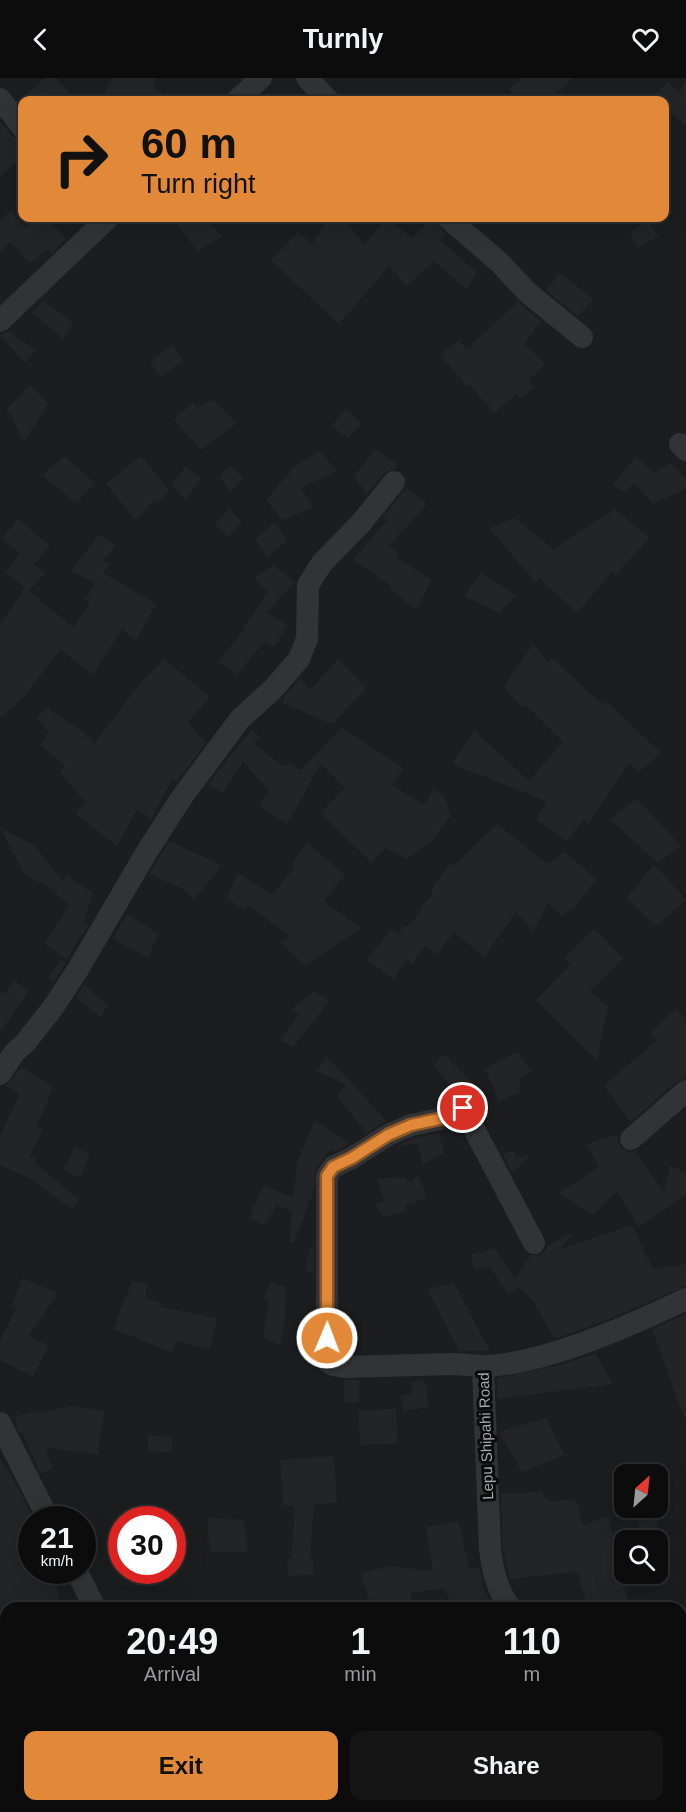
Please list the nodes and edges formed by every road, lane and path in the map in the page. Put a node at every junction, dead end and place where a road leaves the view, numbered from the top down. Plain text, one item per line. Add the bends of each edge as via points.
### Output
1 (261, 78) edge
2 (307, 78) edge
3 (241, 96) edge
4 (324, 96) edge
5 (0, 99) edge
6 (18, 122) edge
7 (98, 222) edge
8 (453, 222) edge
9 (0, 321) edge
10 (582, 338) dead end
11 (394, 482) dead end
12 (0, 1074) edge
13 (686, 1091) edge
14 (631, 1139) dead end
15 (534, 1243) dead end
16 (686, 1299) edge
17 (483, 1366) junction
18 (0, 1423) edge
19 (42, 1506) edge
20 (83, 1584) edge
21 (92, 1602) edge
22 (506, 1602) edge

1 - 3 street
2 - 4 street
5 - 6 street
7 - 9 street
8 - 10 street
11 - 12 street via 322,562 308,585 307,639 299,659 240,719 182,797 77,971
13 - 14 street
15 - 17 street via 463,1108 388,1135 333,1167 327,1176 327,1361 345,1367
16 - 17 street, Lepu Shipahi Road via 564,1349 500,1366
17 - 22 street, Lepu Shipahi Road via 490,1549 493,1573
18 - 19 street
20 - 21 street

